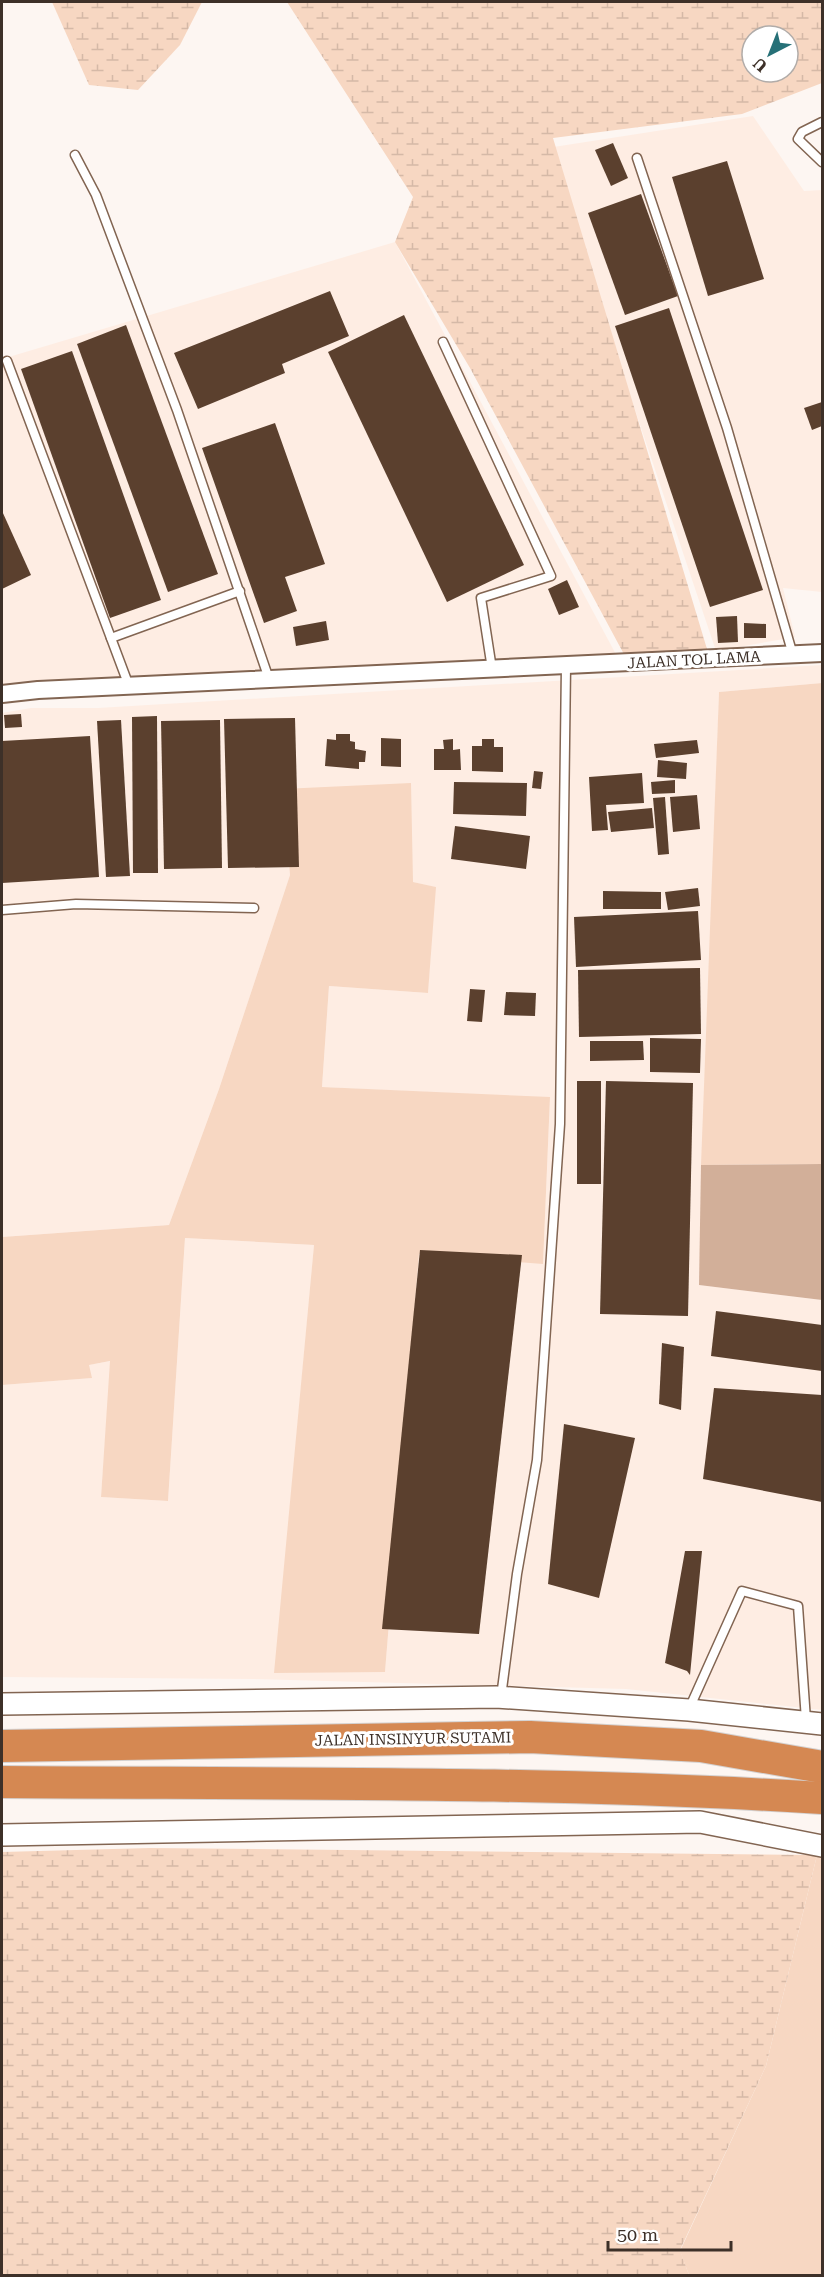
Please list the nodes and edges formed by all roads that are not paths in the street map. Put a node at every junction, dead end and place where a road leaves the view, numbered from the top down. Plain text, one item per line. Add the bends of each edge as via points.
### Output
1 (822, 122) edge
2 (75, 155) dead end
3 (637, 158) dead end
4 (822, 162) edge
5 (443, 342) dead end
6 (7, 361) dead end
7 (240, 591) junction
8 (111, 638) junction
9 (822, 653) edge
10 (793, 655) junction
11 (566, 666) junction
12 (492, 669) junction
13 (269, 679) junction
14 (129, 686) junction
15 (2, 694) edge
16 (254, 908) dead end
17 (2, 910) edge
18 (501, 1697) junction
19 (2, 1704) edge
20 (688, 1710) junction
21 (818, 1723) edge
22 (2, 1746) edge
23 (822, 1767) edge
24 (2, 1782) edge
25 (822, 1798) edge
26 (2, 1835) edge
27 (822, 1846) edge

1 - 4 lane via 802,132 798,139
2 - 7 lane via 96,195
3 - 10 lane via 727,428
5 - 12 lane via 551,576 481,598
6 - 8 lane
7 - 8 lane
7 - 13 lane
8 - 14 lane
9 - 10 street, JALAN TOL LAMA
10 - 11 street, JALAN TOL LAMA
11 - 12 street, JALAN TOL LAMA
11 - 18 lane via 560,1124 537,1460
12 - 13 street, JALAN TOL LAMA
13 - 14 street, JALAN TOL LAMA
14 - 15 street, JALAN TOL LAMA
16 - 17 lane via 76,904
18 - 19 street
18 - 20 street
20 - 21 street
20 - 21 lane via 742,1591 798,1606
22 - 23 highway, JALAN INSINYUR SUTAMI via 530,1737 701,1746
24 - 25 highway via 529,1785
26 - 27 street via 700,1822

